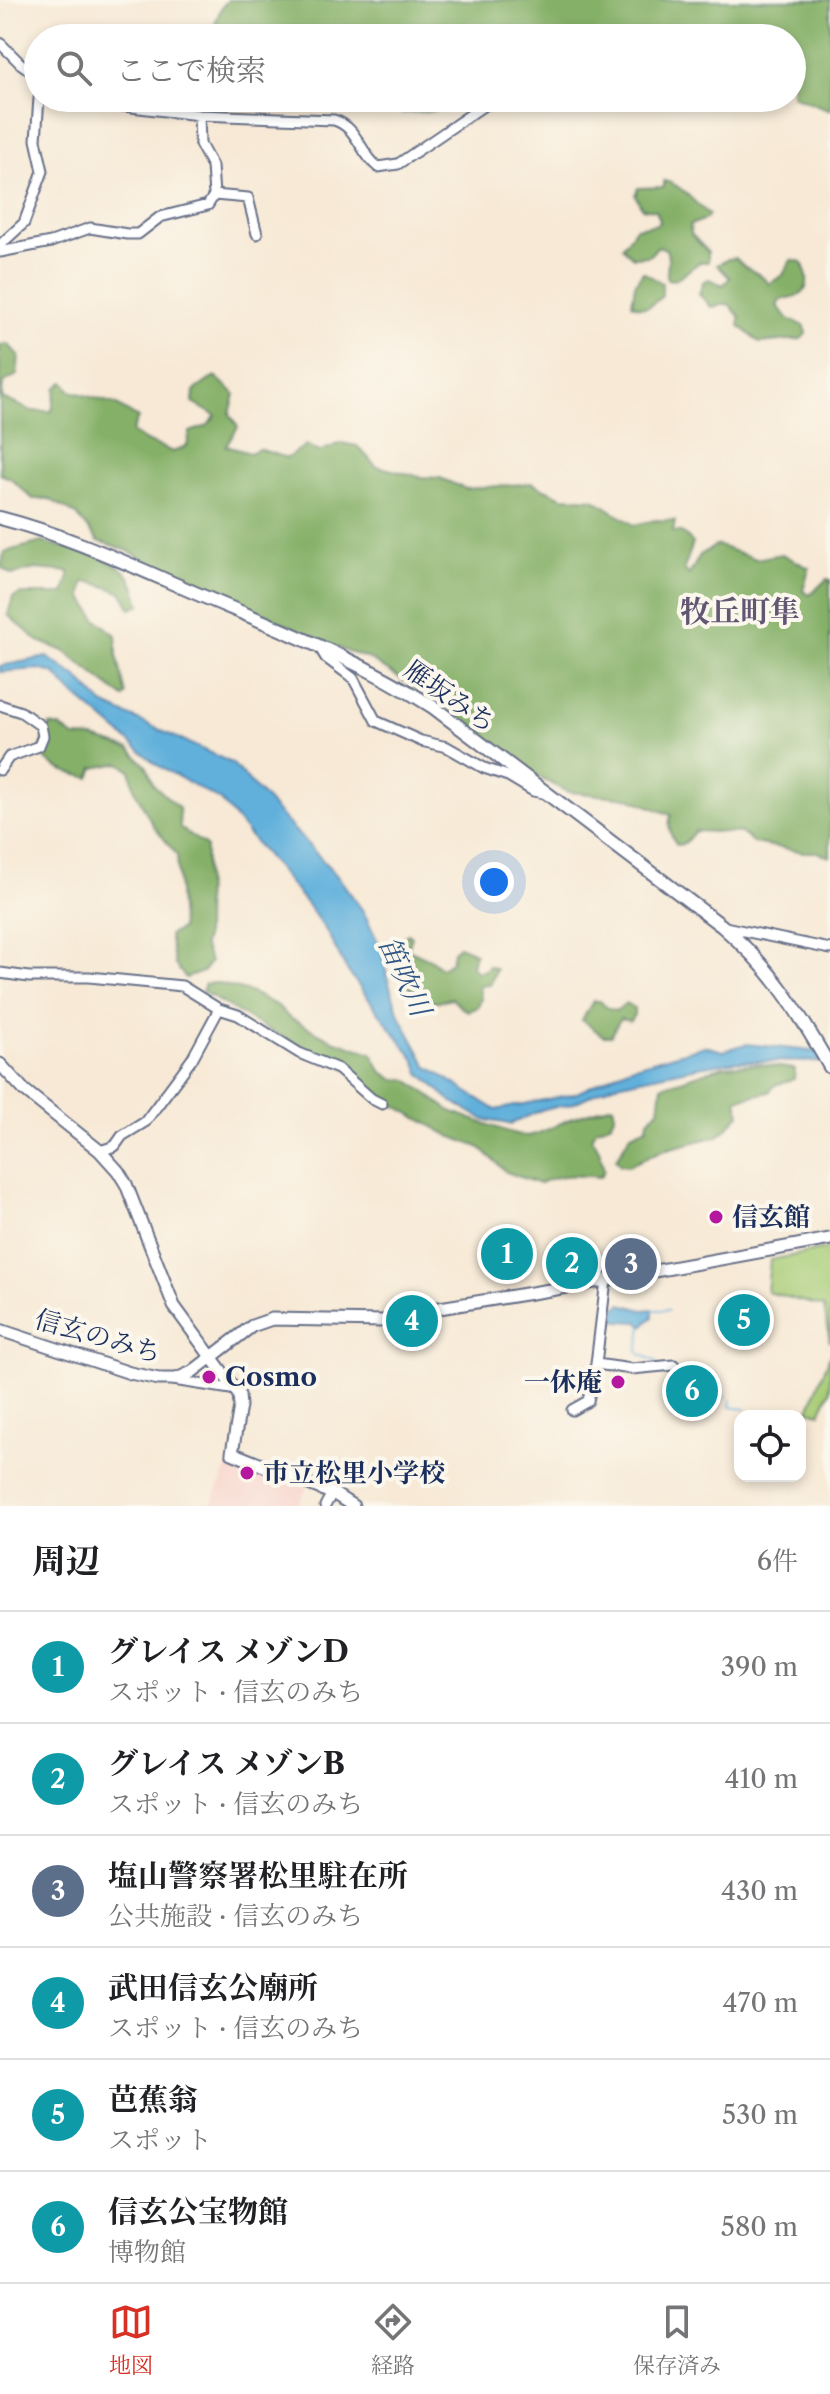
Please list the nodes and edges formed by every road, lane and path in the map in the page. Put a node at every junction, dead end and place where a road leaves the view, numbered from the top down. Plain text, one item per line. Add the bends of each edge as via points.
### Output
1 (0, 43) edge
2 (24, 66) edge
3 (38, 112) edge
4 (174, 112) edge
5 (474, 112) edge
6 (199, 115) junction
7 (214, 195) junction
8 (257, 234) dead end
9 (0, 245) edge
10 (0, 252) edge
11 (0, 518) edge
12 (318, 645) junction
13 (0, 705) edge
14 (0, 770) edge
15 (546, 793) junction
16 (722, 926) junction
17 (830, 949) edge
18 (0, 973) edge
19 (219, 1009) junction
20 (0, 1064) edge
21 (830, 1067) edge
22 (382, 1104) dead end
23 (100, 1151) junction
24 (830, 1239) edge
25 (606, 1280) junction
26 (0, 1330) edge
27 (211, 1356) junction
28 (596, 1364) junction
29 (674, 1365) dead end
30 (169, 1379) junction
31 (237, 1390) junction
32 (572, 1410) dead end
33 (332, 1493) junction
34 (325, 1506) edge
35 (353, 1506) edge

1 - 2 street
3 - 9 street via 36,140 43,171 24,223
4 - 6 street
5 - 6 street via 388,167 369,161 345,123
6 - 7 street via 200,144 212,166
7 - 8 street via 248,198
7 - 10 street via 208,205 160,217 138,234 90,228
11 - 12 highway, 雁坂みち via 66,538
12 - 15 highway, 雁坂みち via 433,707
12 - 15 street via 353,678 376,721
13 - 14 street via 41,726 43,736 39,746 9,757
15 - 16 highway, 雁坂みち
16 - 17 street
16 - 21 highway, 雁坂みち via 775,978
18 - 19 street via 182,986
19 - 22 street via 338,1069
19 - 23 street via 192,1059 145,1122
20 - 23 main road
23 - 27 main road via 126,1184 174,1306
24 - 25 main road, 信玄のみち
25 - 27 main road, 信玄のみち via 384,1321 272,1319 252,1326
25 - 28 street
26 - 30 main road, 信玄のみち via 130,1373
27 - 30 main road, 信玄のみち via 184,1377
27 - 31 main road
28 - 29 street via 632,1369
28 - 32 street via 588,1401
30 - 31 street
31 - 33 main road via 240,1406 232,1453
33 - 34 street
33 - 35 main road

